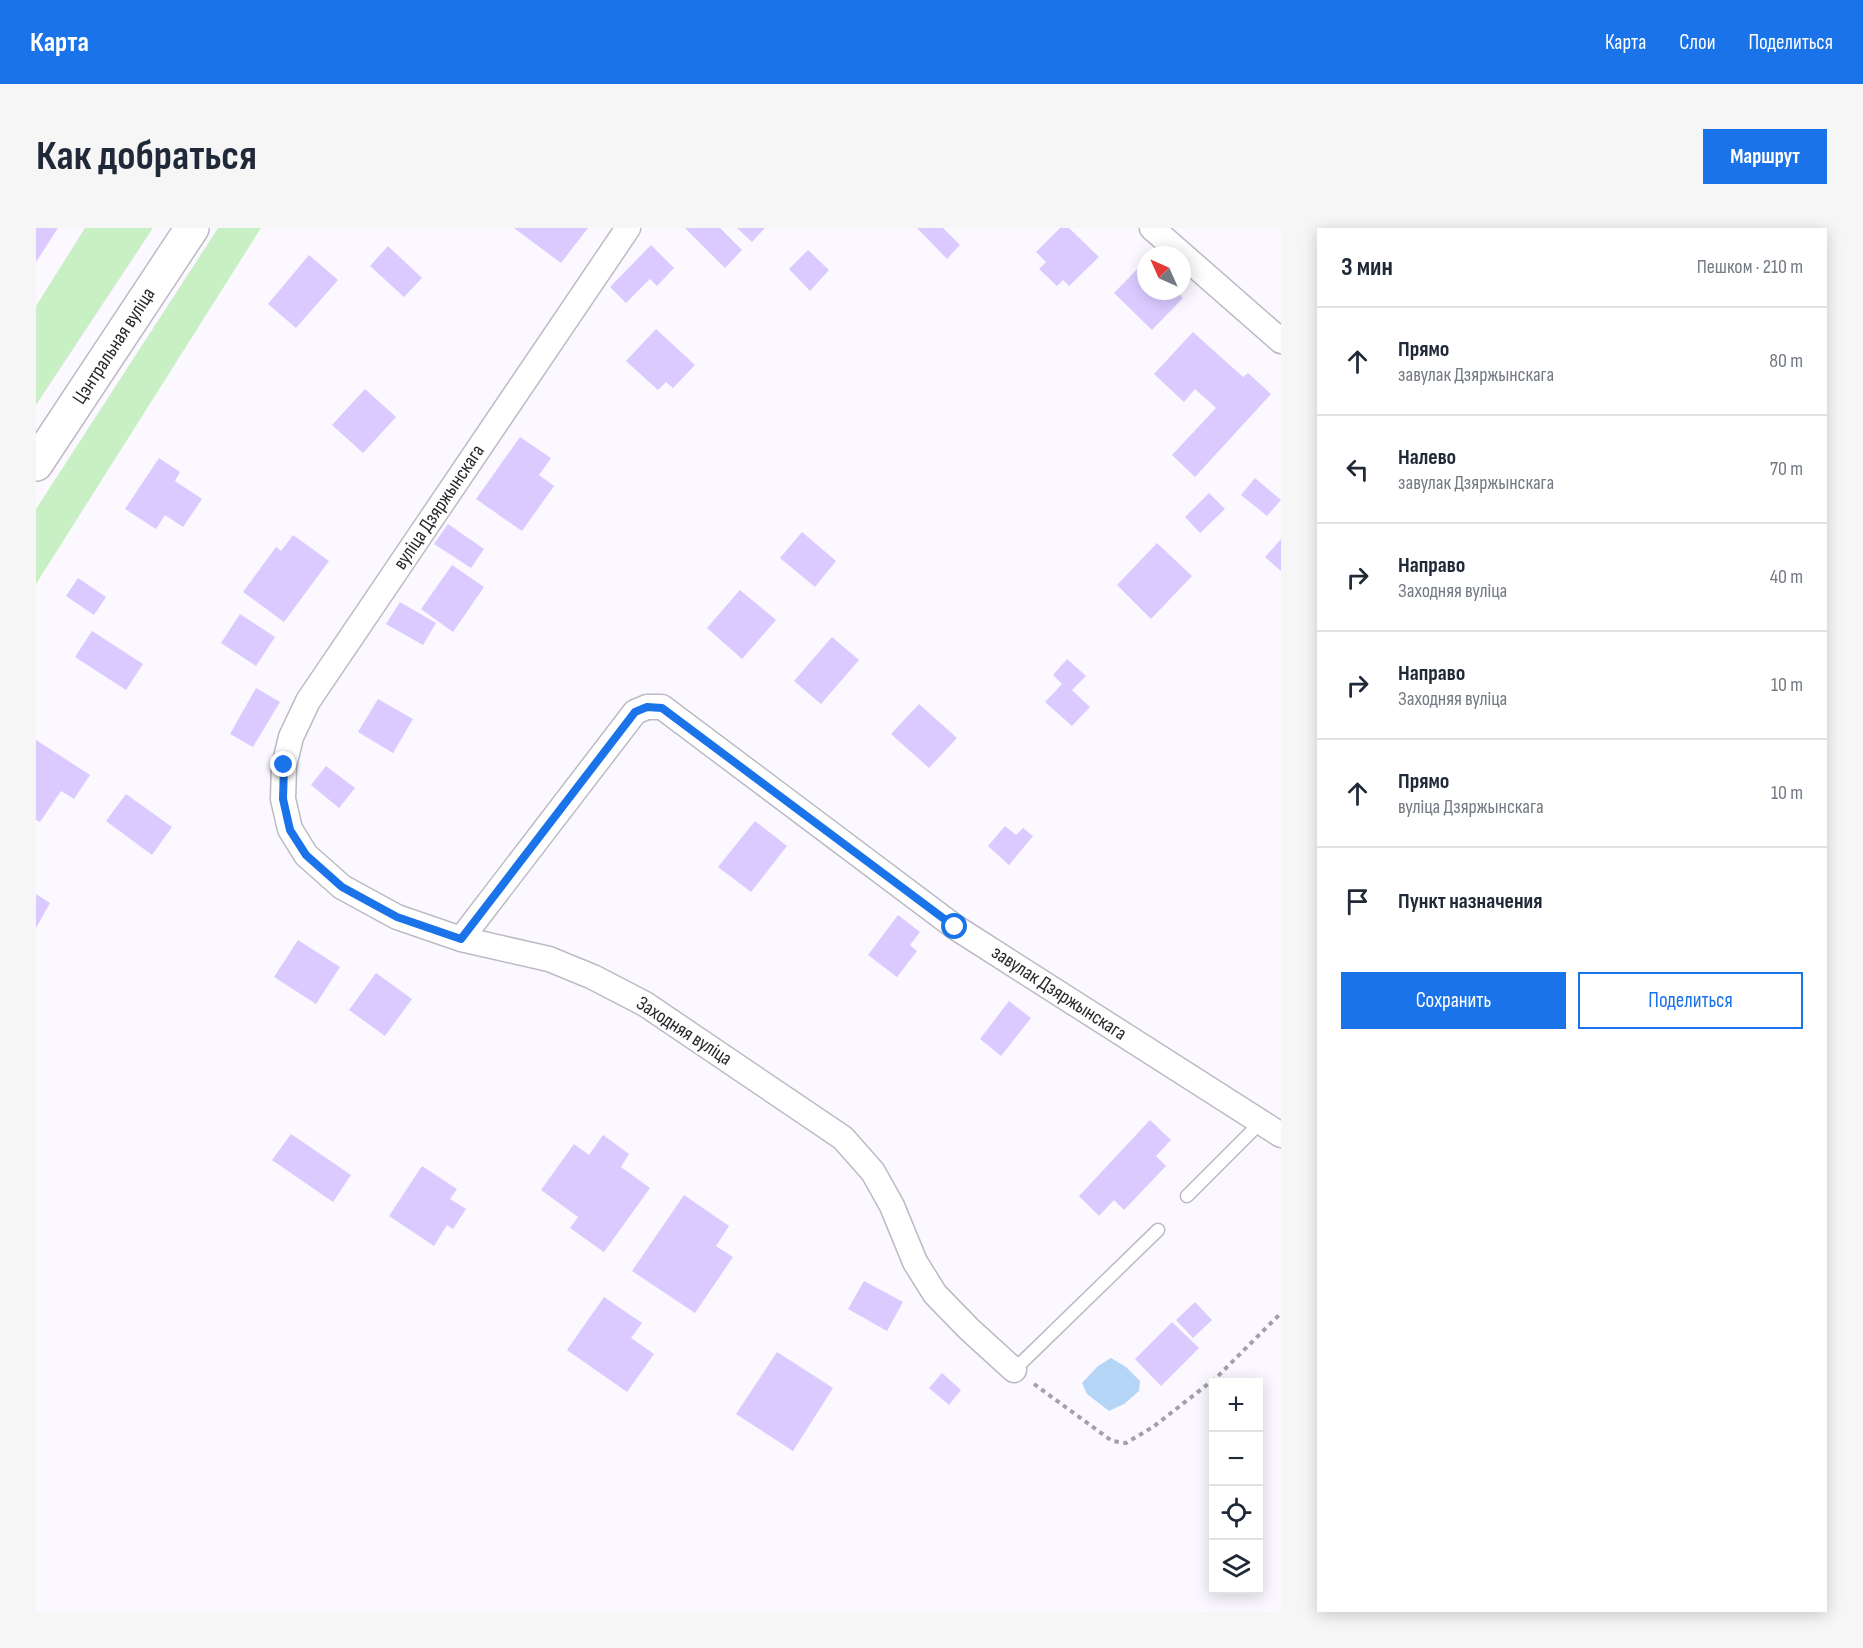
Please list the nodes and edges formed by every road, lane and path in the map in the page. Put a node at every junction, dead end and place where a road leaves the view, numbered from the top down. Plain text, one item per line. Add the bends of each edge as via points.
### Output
1 (192, 228) edge
2 (628, 228) edge
3 (1152, 228) edge
4 (1281, 341) edge
5 (36, 464) edge
6 (283, 799) joint
7 (461, 939) junction
8 (1271, 1128) edge
9 (1187, 1196) dead end
10 (1158, 1230) dead end
11 (1281, 1313) edge
12 (1014, 1370) junction

1 - 5 main road, Цэнтральная вуліца
2 - 6 street, вуліца Дзяржынскага via 308,701 284,765
3 - 4 street
6 - 7 street, Заходняя вуліца via 290,830 306,855 342,887 397,917
7 - 8 street, завулак Дзяржынскага via 635,712 647,707 662,708 955,927
7 - 12 street, Заходняя вуліца via 549,959 604,982 645,1004 843,1138 873,1172 915,1262 935,1294
8 - 9 lane
10 - 12 lane
11 - 12 path via 1217,1377 1126,1443 1112,1441

